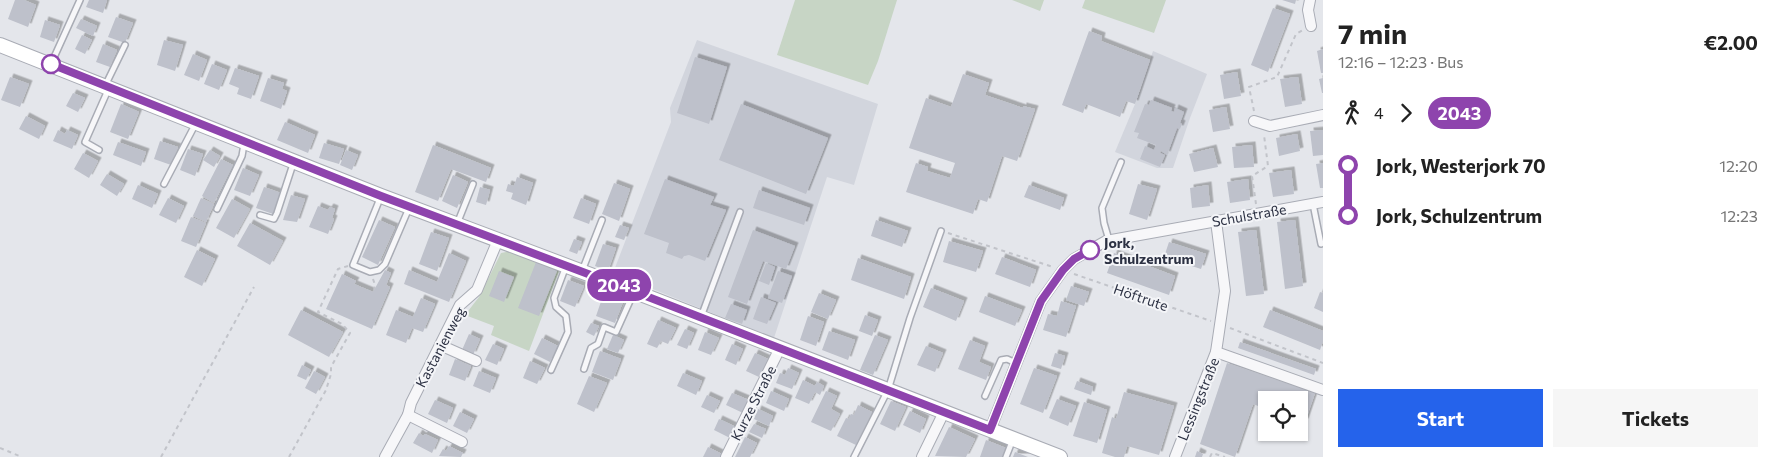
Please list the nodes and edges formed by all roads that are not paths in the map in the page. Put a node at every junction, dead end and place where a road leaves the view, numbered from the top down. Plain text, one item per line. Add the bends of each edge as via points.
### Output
1 (80, 0) edge
2 (1310, 0) edge
3 (1311, 26) road end
4 (0, 45) edge
5 (125, 45) dead end
6 (51, 64) junction
7 (107, 87) junction
8 (1323, 115) edge
9 (1254, 121) road end
10 (196, 122) junction
11 (245, 142) junction
12 (99, 150) dead end
13 (294, 161) junction
14 (1121, 162) dead end
15 (164, 184) dead end
16 (472, 184) dead end
17 (381, 196) junction
18 (1318, 203) edge
19 (409, 206) junction
20 (217, 209) dead end
21 (740, 212) dead end
22 (260, 215) dead end
23 (602, 220) dead end
24 (1216, 221) junction
25 (457, 224) junction
26 (941, 231) road end
27 (498, 240) junction
28 (1109, 240) junction
29 (1321, 244) dead end
30 (566, 266) junction
31 (582, 272) junction
32 (634, 292) junction
33 (701, 317) junction
34 (440, 345) junction
35 (780, 348) junction
36 (1216, 352) junction
37 (476, 360) dead end
38 (1016, 363) junction
39 (584, 369) dead end
40 (551, 370) dead end
41 (888, 390) junction
42 (1323, 390) edge
43 (985, 396) dead end
44 (944, 412) junction
45 (408, 415) junction
46 (990, 430) junction
47 (1013, 439) junction
48 (462, 442) dead end
49 (1042, 454) edge
50 (385, 457) edge
51 (726, 457) edge
52 (854, 457) edge
53 (922, 457) edge
54 (1006, 457) edge
55 (1060, 457) edge
56 (1175, 457) edge

1 - 6 lane
2 - 3 street
4 - 6 main road
5 - 7 lane
6 - 7 main road
7 - 10 main road
7 - 12 lane via 85,142
8 - 9 street via 1270,126
10 - 11 main road
10 - 15 lane
11 - 13 main road
11 - 20 lane via 242,156
13 - 17 main road
13 - 22 lane via 274,218
14 - 28 lane via 1102,208
16 - 25 lane
17 - 19 main road
17 - 19 lane via 353,264 370,272 385,264
18 - 24 street, Schulstraße
18 - 29 lane
19 - 25 main road
21 - 33 lane
23 - 31 lane
24 - 28 street, Schulstraße
24 - 36 street, Lessingstraße via 1225,291
25 - 27 main road
26 - 41 lane
27 - 30 main road
27 - 34 street, Kastanienweg via 477,290 460,305
28 - 38 street, Schulstraße via 1074,259 1063,270 1041,301
30 - 31 main road
30 - 40 lane via 554,298 556,307 566,316 568,332
31 - 32 main road
32 - 33 main road
32 - 39 lane via 616,332 604,327 598,344 591,348
33 - 35 main road
34 - 37 street
34 - 45 street, Kastanienweg
35 - 41 main road
35 - 51 street, Kurze Straße
36 - 42 street
36 - 56 street, Lessingstraße
38 - 43 lane via 1001,360
38 - 46 street, Schulstraße
41 - 44 main road
41 - 52 lane
44 - 46 main road
44 - 53 street
45 - 48 street
45 - 50 street, Kastanienweg
46 - 47 main road
47 - 49 main road
47 - 54 lane
49 - 55 main road

